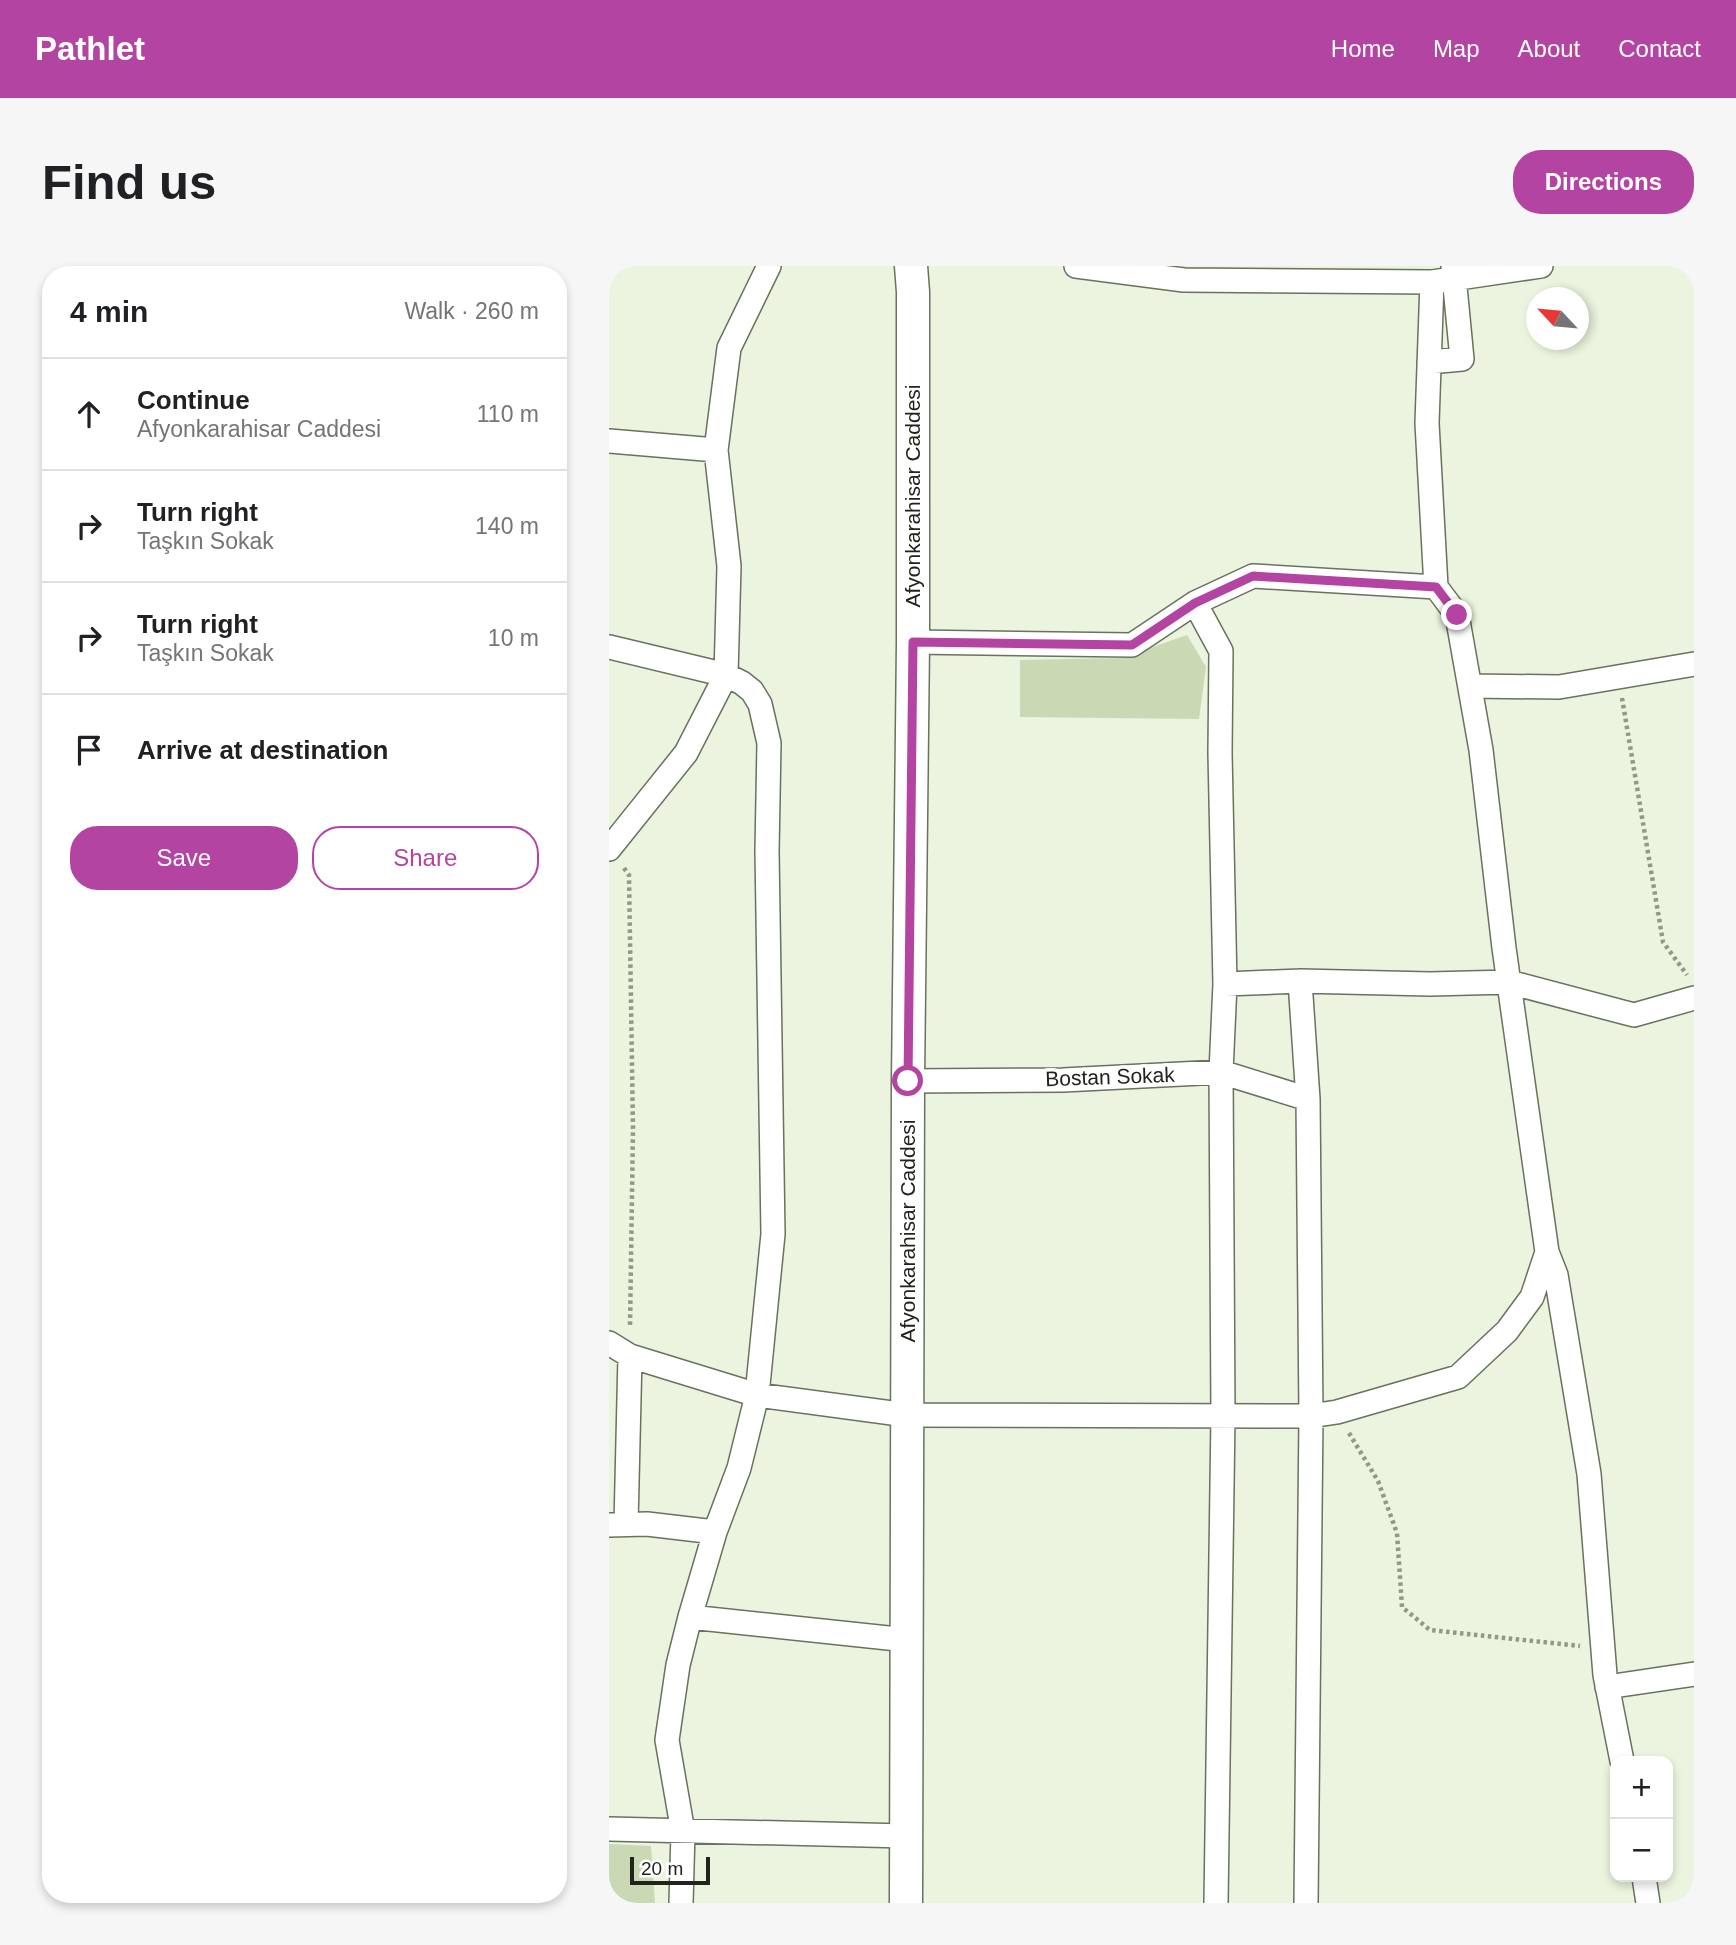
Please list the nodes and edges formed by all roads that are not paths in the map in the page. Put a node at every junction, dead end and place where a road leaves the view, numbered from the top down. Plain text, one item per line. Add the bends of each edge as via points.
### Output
1 (769, 266) edge
2 (911, 266) edge
3 (1076, 266) edge
4 (1541, 266) edge
5 (1446, 276) edge
6 (1429, 362) junction
7 (609, 441) edge
8 (716, 450) junction
9 (1436, 587) junction
10 (1195, 603) junction
11 (913, 642) junction
12 (609, 647) edge
13 (1694, 664) edge
14 (726, 675) junction
15 (1470, 686) junction
16 (610, 848) edge
17 (1300, 981) junction
18 (1509, 982) junction
19 (1225, 984) junction
20 (1694, 998) edge
21 (1221, 1072) junction
22 (908, 1081) junction
23 (1308, 1099) junction
24 (1547, 1252) junction
25 (609, 1343) edge
26 (630, 1356) junction
27 (757, 1395) junction
28 (907, 1415) junction
29 (1223, 1416) junction
30 (1311, 1416) junction
31 (618, 1524) edge
32 (715, 1532) junction
33 (690, 1617) junction
34 (907, 1640) junction
35 (1694, 1674) edge
36 (1607, 1687) junction
37 (1621, 1756) edge
38 (609, 1829) edge
39 (683, 1832) junction
40 (907, 1836) junction
41 (1645, 1882) edge
42 (681, 1903) edge
43 (906, 1903) edge
44 (1216, 1903) edge
45 (1306, 1903) edge
46 (1649, 1903) edge

1 - 8 street via 729,348
2 - 11 main road, Afyonkarahisar Caddesi
3 - 5 street via 1184,280
4 - 5 street
5 - 6 street
5 - 6 street via 1462,359
6 - 9 street via 1427,423
7 - 8 street
8 - 14 street via 729,566
9 - 10 street via 1253,576
9 - 15 street via 1457,615
10 - 11 street via 1132,645
10 - 19 street via 1221,651
11 - 22 main road, Afyonkarahisar Caddesi
12 - 14 street
13 - 15 street via 1559,687
14 - 16 street via 686,753
14 - 27 street via 752,691 760,704 769,743 773,1234
15 - 18 street
17 - 18 street
17 - 19 street
17 - 23 street
18 - 20 street via 1634,1015
18 - 24 street
19 - 21 street
21 - 22 street, Bostan Sokak
21 - 23 street, Bostan Sokak
21 - 29 street
22 - 28 main road, Afyonkarahisar Caddesi
23 - 30 street
24 - 30 street via 1532,1297 1507,1331 1458,1377
24 - 36 street via 1556,1275 1590,1474
25 - 26 street
26 - 27 street
26 - 31 street
27 - 28 street
27 - 32 street via 739,1468
28 - 29 street
28 - 34 main road, Afyonkarahisar Caddesi
29 - 30 street
29 - 44 street
30 - 45 street
31 - 32 street
32 - 33 street
33 - 34 street
33 - 39 street via 667,1740
34 - 40 main road, Afyonkarahisar Caddesi
35 - 36 street
36 - 37 street
38 - 39 street
39 - 40 street
39 - 42 street
40 - 43 main road, Afyonkarahisar Caddesi
41 - 46 street

